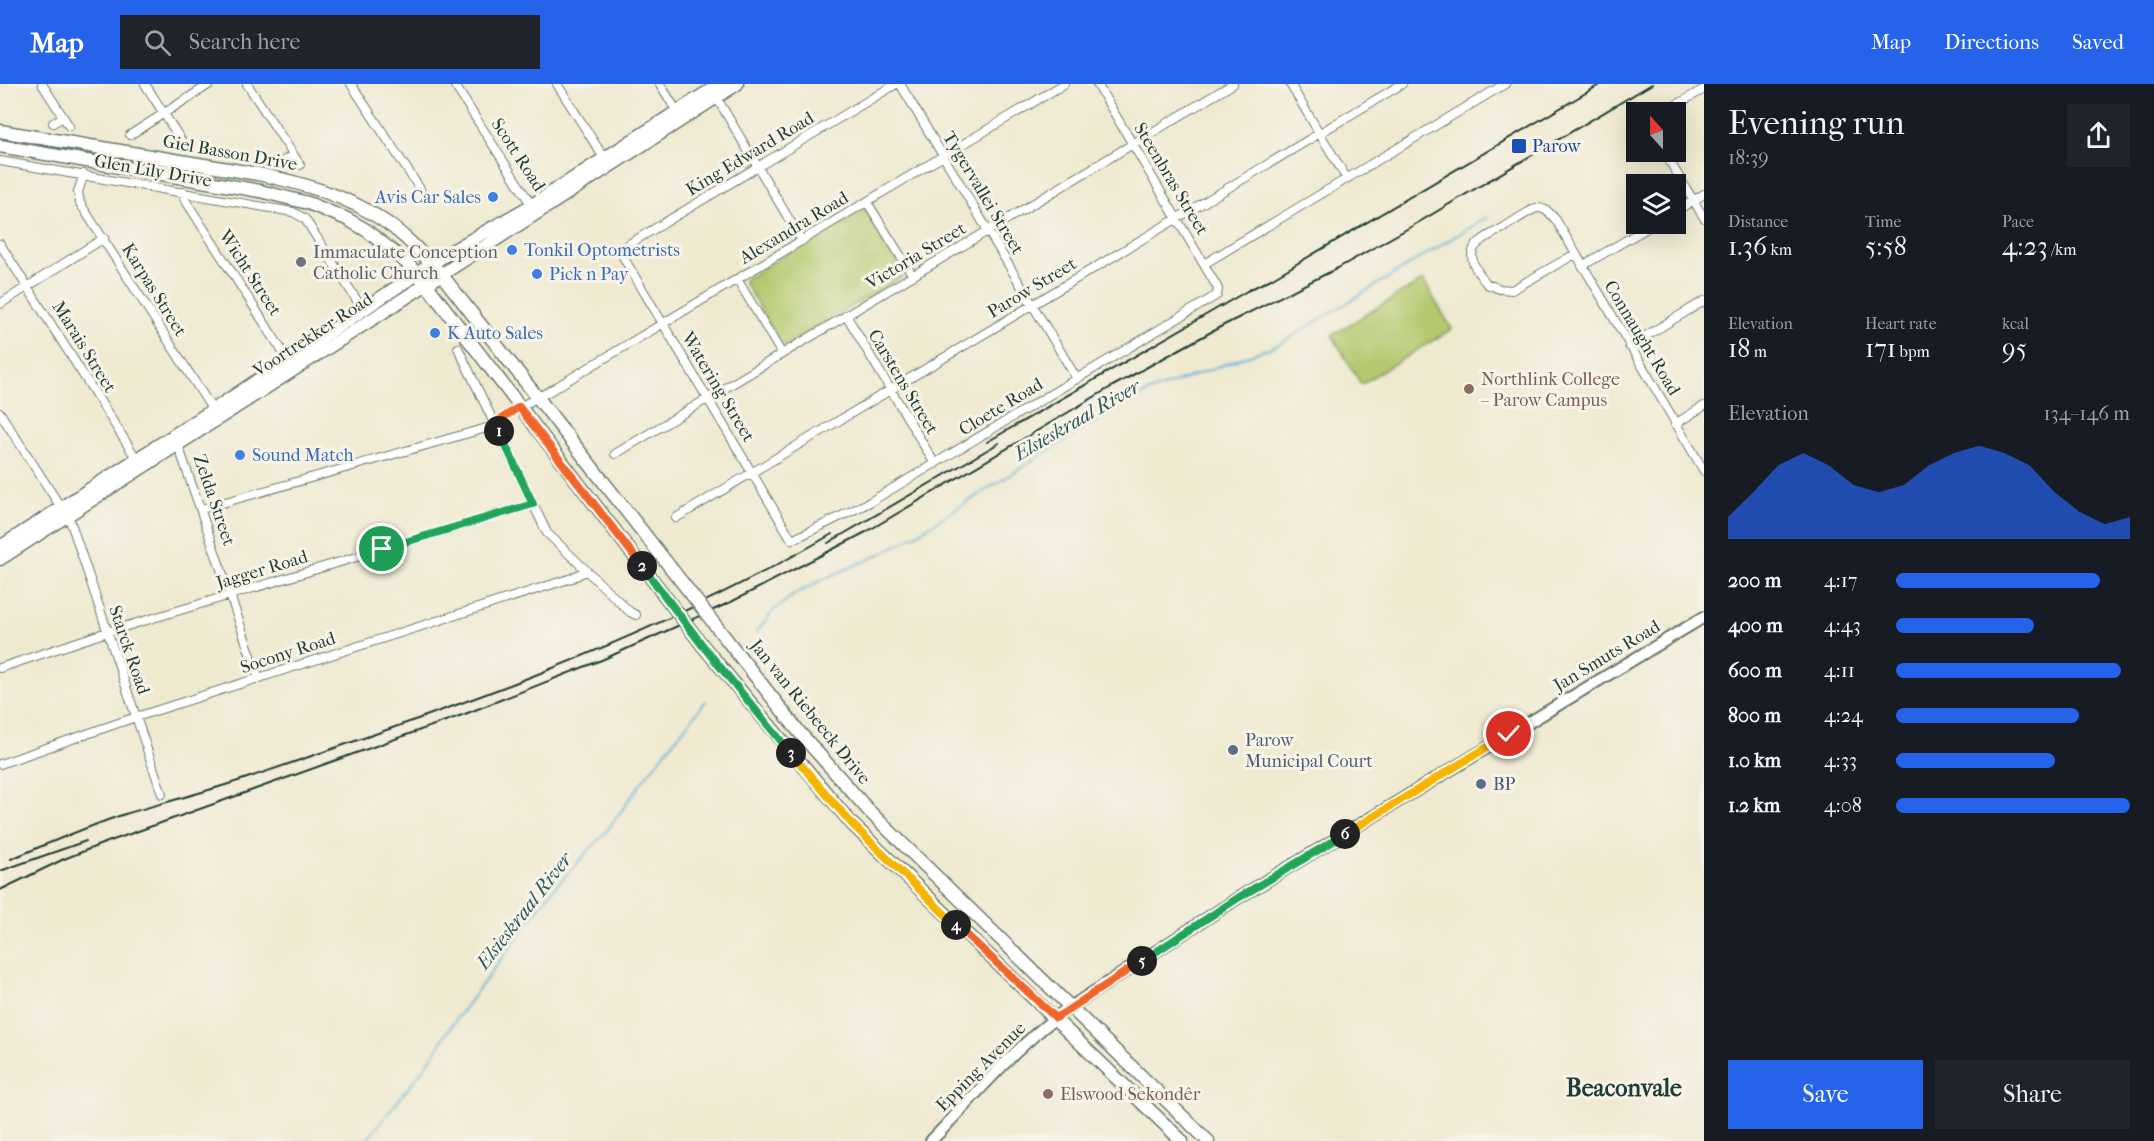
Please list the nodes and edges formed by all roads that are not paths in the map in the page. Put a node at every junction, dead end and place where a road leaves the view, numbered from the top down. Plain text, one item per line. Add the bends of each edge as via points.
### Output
1 (42, 84) edge
2 (144, 84) edge
3 (210, 84) edge
4 (247, 84) edge
5 (351, 84) edge
6 (454, 84) edge
7 (557, 84) edge
8 (660, 84) edge
9 (737, 84) edge
10 (898, 84) edge
11 (1064, 84) edge
12 (1097, 84) edge
13 (1233, 84) edge
14 (1290, 84) edge
15 (1402, 84) edge
16 (1505, 84) edge
17 (1704, 89) edge
18 (716, 90) edge
19 (1681, 102) edge
20 (163, 113) junction
21 (680, 115) junction
22 (63, 117) junction
23 (53, 123) dead end
24 (69, 126) dead end
25 (0, 131) edge
26 (1319, 134) junction
27 (130, 135) dead end
28 (1133, 144) junction
29 (184, 145) dead end
30 (0, 146) edge
31 (294, 155) junction
32 (944, 156) junction
33 (0, 161) edge
34 (283, 161) dead end
35 (607, 162) junction
36 (1670, 162) edge
37 (300, 165) dead end
38 (757, 167) junction
39 (84, 174) junction
40 (1347, 179) junction
41 (420, 189) dead end
42 (184, 192) junction
43 (1704, 194) edge
44 (1693, 200) junction
45 (867, 201) junction
46 (1686, 205) edge
47 (534, 209) junction
48 (1704, 218) edge
49 (1177, 219) junction
50 (989, 230) junction
51 (1637, 234) edge
52 (104, 238) junction
53 (495, 239) junction
54 (802, 241) junction
55 (0, 244) edge
56 (619, 250) joint
57 (1575, 254) junction
58 (432, 264) junction
59 (1204, 264) junction
60 (1582, 266) junction
61 (417, 274) junction
62 (441, 274) junction
63 (912, 276) junction
64 (737, 279) junction
65 (426, 284) junction
66 (28, 287) junction
67 (1218, 289) joint
68 (1704, 301) edge
69 (0, 304) edge
70 (464, 304) junction
71 (1033, 305) junction
72 (363, 310) junction
73 (846, 315) junction
74 (663, 323) junction
75 (1629, 346) junction
76 (458, 348) dead end
77 (782, 354) junction
78 (291, 364) junction
79 (1077, 379) junction
80 (890, 390) junction
81 (538, 397) junction
82 (708, 399) junction
83 (1704, 406) edge
84 (519, 407) junction
85 (0, 413) edge
86 (215, 414) junction
87 (495, 423) junction
88 (1675, 424) junction
89 (176, 440) junction
90 (615, 454) dead end
91 (139, 463) junction
92 (935, 464) junction
93 (1704, 471) edge
94 (752, 472) junction
95 (533, 504) junction
96 (201, 509) junction
97 (63, 512) junction
98 (676, 518) dead end
99 (792, 540) joint
100 (0, 547) edge
101 (0, 559) edge
102 (585, 571) junction
103 (230, 595) junction
104 (636, 615) dead end
105 (1704, 617) edge
106 (107, 632) junction
107 (0, 668) edge
108 (259, 679) junction
109 (136, 718) junction
110 (0, 764) edge
111 (162, 794) dead end
112 (1069, 1008) junction
113 (1056, 1018) junction
114 (931, 1141) edge
115 (1182, 1141) edge
116 (1208, 1141) edge

1 - 22 street
2 - 20 street
3 - 20 street
4 - 31 street
5 - 41 street
6 - 47 street, Scott Road
7 - 35 street
8 - 21 street
9 - 18 main road, Voortrekker Road
10 - 32 street, Tygervallei Street
10 - 38 street, King Edward Road
11 - 32 street, Alexandra Road
12 - 28 street, Steenbras Street
13 - 28 street, Victoria Street
14 - 26 street
15 - 26 street, Parow Street
16 - 40 street
17 - 19 street
18 - 21 main road, Voortrekker Road
18 - 38 street
20 - 27 street
20 - 29 street
21 - 35 main road, Voortrekker Road
22 - 23 street
22 - 24 street
25 - 58 main road, Giel Basson Drive via 299,183 373,214 406,238
26 - 40 street
26 - 49 street, Parow Street
28 - 49 street, Steenbras Street
28 - 50 street, Victoria Street
30 - 61 main road, Giel Basson Drive via 260,191 308,204 366,230
31 - 34 street
31 - 37 street
32 - 45 street, Alexandra Road
32 - 50 street, Tygervallei Street
33 - 39 street, Glen Lily Drive
35 - 47 main road, Voortrekker Road
36 - 44 street
38 - 54 street
38 - 56 street, King Edward Road
39 - 42 street, Glen Lily Drive
39 - 52 street, Karpas Street via 78,197
40 - 59 street
42 - 72 street, Glen Lily Drive via 300,215
42 - 78 street, Wicht Street via 184,198
43 - 44 street
44 - 46 street
44 - 48 street
45 - 54 street, Alexandra Road
45 - 63 street
47 - 53 main road, Voortrekker Road
47 - 58 main road, Voortrekker Road via 470,240
49 - 59 street, Steenbras Street
49 - 71 street, Parow Street
50 - 63 street, Victoria Street
50 - 71 street, Tygervallei Street
51 - 60 street
52 - 66 street
52 - 86 street, Karpas Street
53 - 62 main road, Voortrekker Road
53 - 70 main road via 458,271 456,280
54 - 64 street, Alexandra Road
55 - 66 street, Marais Street
56 - 74 street, Watering Street
57 - 57 street, Connaught Road via 1512,290 1486,284 1472,254 1482,238 1536,208 1543,208 1556,220
57 - 60 street, Connaught Road
58 - 61 main road, Voortrekker Road
58 - 62 main road, Jan van Riebeeck Drive
59 - 67 street, Steenbras Street
60 - 75 street, Connaught Road
61 - 65 main road
61 - 72 main road, Voortrekker Road
62 - 65 main road, Voortrekker Road
62 - 70 main road, Jan van Riebeeck Drive
63 - 73 street, Victoria Street
64 - 74 street, Alexandra Road
64 - 77 street
65 - 78 main road, Voortrekker Road
65 - 84 main road
66 - 69 street
66 - 91 street, Marais Street
67 - 79 street, Cloete Road via 1214,297
68 - 75 street
70 - 81 main road, Jan van Riebeeck Drive
71 - 79 street, Tygervallei Street
71 - 80 street, Parow Street
72 - 78 main road, Voortrekker Road
73 - 77 street, Victoria Street
73 - 80 street, Carstens Street
74 - 81 street, Alexandra Road
74 - 82 street, Watering Street
75 - 88 street, Connaught Road
76 - 87 street
77 - 82 street, Victoria Street
78 - 86 main road, Voortrekker Road
79 - 92 street, Cloete Road
80 - 92 street, Carstens Street
80 - 94 street, Parow Street
81 - 84 street, Alexandra Road
81 - 112 main road, Jan van Riebeeck Drive, bridge via 800,733 870,812
82 - 90 street, Victoria Street
82 - 94 street, Watering Street
83 - 88 street
84 - 87 street, Alexandra Road
84 - 113 main road, bridge via 703,646 852,824
85 - 97 street, Starck Road
86 - 89 main road, Voortrekker Road
87 - 95 street
87 - 96 street, Alexandra Road
88 - 93 street, Connaught Road
89 - 91 main road, Voortrekker Road
89 - 96 street, Zelda Street
91 - 97 main road, Voortrekker Road
92 - 99 street, Cloete Road via 870,502
94 - 98 street, Parow Street
94 - 99 street, Watering Street
95 - 102 street via 551,538
95 - 103 street, Jagger Road
96 - 103 street, Zelda Street
97 - 100 main road, Voortrekker Road
97 - 101 main road, Voortrekker Road
97 - 106 street, Starck Road
102 - 104 street
102 - 108 street, Socony Road
103 - 106 street, Jagger Road
103 - 108 street, Zelda Street
105 - 112 street, Jan Smuts Road via 1238,898
106 - 107 street, Jagger Road
106 - 109 street, Starck Road
108 - 109 street, Socony Road
109 - 110 street, Socony Road
109 - 111 street, Starck Road
112 - 113 street, Jan Smuts Road
112 - 116 main road, Jan van Riebeeck Drive
113 - 114 street, Epping Avenue via 1023,1046
113 - 115 main road

